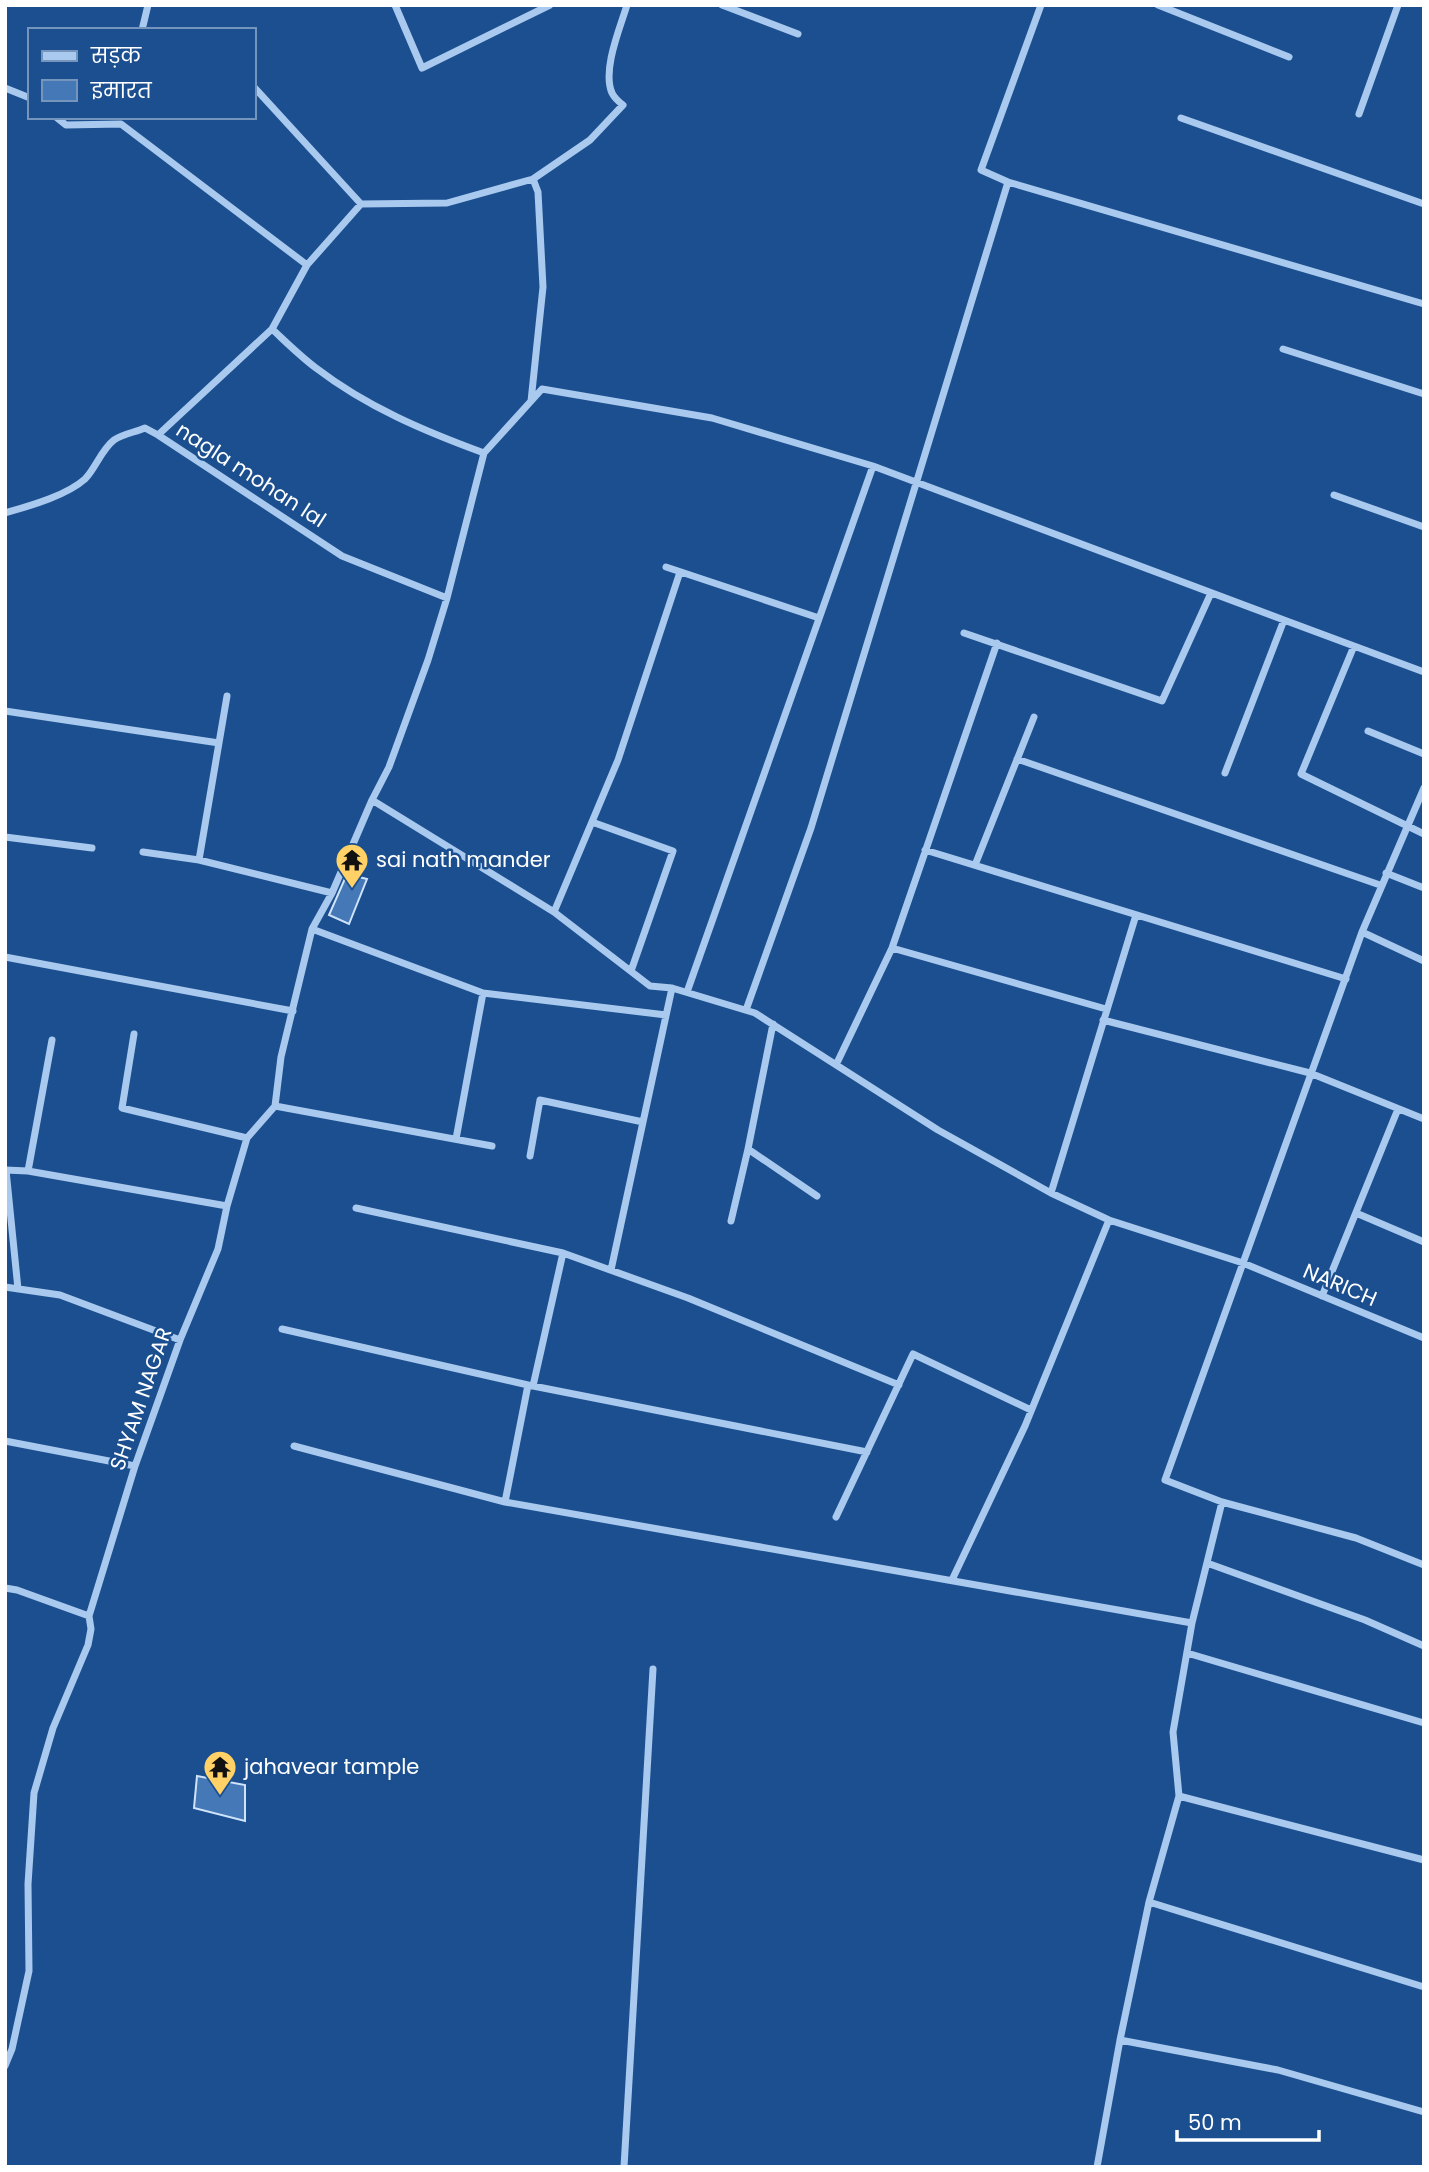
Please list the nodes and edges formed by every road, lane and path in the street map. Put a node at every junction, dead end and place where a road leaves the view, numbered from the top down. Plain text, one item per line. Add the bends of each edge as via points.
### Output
1 (148, 5) edge
2 (395, 5) edge
3 (550, 5) edge
4 (627, 5) edge
5 (722, 5) edge
6 (1041, 5) edge
7 (1158, 5) edge
8 (1398, 5) edge
9 (142, 28) edge
10 (799, 34) dead end
11 (1289, 57) dead end
12 (5, 88) edge
13 (256, 89) edge
14 (28, 97) edge
15 (1359, 114) dead end
16 (1181, 118) dead end
17 (58, 119) edge
18 (122, 121) edge
19 (533, 179) junction
20 (1008, 182) junction
21 (361, 204) junction
22 (1424, 204) edge
23 (307, 265) junction
24 (1424, 304) edge
25 (272, 329) junction
26 (1283, 349) dead end
27 (1424, 394) edge
28 (531, 401) junction
29 (158, 435) junction
30 (484, 453) junction
31 (873, 467) junction
32 (917, 484) junction
33 (1334, 495) dead end
34 (5, 513) edge
35 (1424, 527) edge
36 (666, 567) dead end
37 (680, 572) junction
38 (1211, 593) junction
39 (447, 598) junction
40 (819, 618) junction
41 (1284, 620) junction
42 (964, 633) dead end
43 (997, 643) junction
44 (1354, 646) junction
45 (1424, 672) edge
46 (227, 696) dead end
47 (5, 711) edge
48 (1034, 717) dead end
49 (1368, 731) dead end
50 (219, 743) junction
51 (1424, 754) edge
52 (1017, 759) junction
53 (1225, 773) dead end
54 (1424, 788) edge
55 (372, 800) junction
56 (592, 822) junction
57 (1408, 827) junction
58 (1424, 834) edge
59 (5, 837) edge
60 (92, 848) dead end
61 (925, 850) junction
62 (144, 852) dead end
63 (199, 860) junction
64 (975, 865) junction
65 (1386, 873) junction
66 (1380, 886) junction
67 (1424, 888) edge
68 (332, 893) junction
69 (554, 912) junction
70 (1136, 915) junction
71 (312, 929) junction
72 (1362, 932) junction
73 (892, 948) junction
74 (5, 957) edge
75 (1424, 961) edge
76 (631, 971) junction
77 (1346, 979) junction
78 (672, 988) junction
79 (483, 992) junction
80 (687, 992) junction
81 (1106, 1009) junction
82 (746, 1010) junction
83 (293, 1011) junction
84 (666, 1015) junction
85 (1102, 1020) junction
86 (772, 1024) junction
87 (134, 1034) dead end
88 (52, 1040) dead end
89 (836, 1065) junction
90 (1310, 1073) junction
91 (275, 1106) junction
92 (1398, 1109) junction
93 (1424, 1119) edge
94 (643, 1122) junction
95 (247, 1138) junction
96 (456, 1139) junction
97 (492, 1146) dead end
98 (748, 1149) junction
99 (530, 1156) dead end
100 (5, 1170) edge
101 (28, 1171) junction
102 (1051, 1193) junction
103 (817, 1196) dead end
104 (227, 1206) junction
105 (356, 1208) dead end
106 (1356, 1213) junction
107 (1109, 1220) junction
108 (731, 1221) dead end
109 (1424, 1242) edge
110 (563, 1253) junction
111 (1243, 1263) junction
112 (611, 1270) junction
113 (5, 1287) edge
114 (18, 1289) junction
115 (1322, 1296) junction
116 (282, 1329) dead end
117 (1424, 1338) edge
118 (180, 1340) junction
119 (899, 1385) junction
120 (531, 1386) junction
121 (1031, 1410) junction
122 (5, 1441) edge
123 (294, 1446) dead end
124 (867, 1452) junction
125 (135, 1466) junction
126 (505, 1502) junction
127 (1222, 1502) junction
128 (836, 1517) dead end
129 (1207, 1563) junction
130 (1424, 1565) edge
131 (952, 1580) junction
132 (5, 1588) edge
133 (89, 1616) junction
134 (1192, 1623) junction
135 (1424, 1646) edge
136 (1187, 1653) junction
137 (653, 1668) dead end
138 (1424, 1723) edge
139 (1179, 1796) junction
140 (1424, 1860) edge
141 (1149, 1902) junction
142 (1424, 1987) edge
143 (1120, 2040) junction
144 (5, 2066) edge
145 (1424, 2112) edge
146 (624, 2167) edge
147 (1097, 2167) edge

1 - 9 street
2 - 3 street via 422,68
4 - 19 street via 612,52 609,80 612,94 623,105 590,140
5 - 10 street
6 - 20 street via 981,170
7 - 11 street
8 - 15 street
12 - 14 street
13 - 21 street
16 - 22 street
17 - 18 street via 66,125
18 - 23 street
19 - 21 street via 447,203
19 - 28 street via 538,192 543,287
20 - 24 street
20 - 32 street
21 - 23 street, nagla mohan lal
23 - 25 street, nagla mohan lal
25 - 29 street, nagla mohan lal
25 - 30 street via 315,368 364,401 421,430
26 - 27 street
28 - 30 street
28 - 31 street via 542,389 712,418
29 - 34 street via 145,428 115,439 86,478
29 - 39 street, nagla mohan lal via 342,556
30 - 39 street
31 - 32 street
31 - 40 street
32 - 38 street
32 - 82 street via 811,828
33 - 35 street
36 - 37 street
37 - 40 street
37 - 56 street via 618,760
38 - 41 street
38 - 43 street via 1162,701
39 - 55 street via 389,766
40 - 80 street
41 - 44 street
41 - 53 street
42 - 43 street
43 - 61 street
44 - 45 street
44 - 57 street via 1301,774
46 - 50 street
47 - 50 street
48 - 52 street
49 - 51 street
50 - 63 street
52 - 64 street
52 - 66 street
54 - 57 street
55 - 68 street
55 - 69 street, NARICH
56 - 69 street
56 - 76 street via 673,851
57 - 58 street
57 - 65 street
59 - 60 street
61 - 64 street
61 - 73 street
62 - 63 street
63 - 68 street
64 - 70 street
65 - 66 street
65 - 67 street
66 - 72 street
68 - 71 street
69 - 76 street, NARICH
70 - 77 street
70 - 81 street
71 - 79 street
71 - 83 street
72 - 75 street
72 - 77 street
73 - 81 street
73 - 89 street
74 - 83 street
76 - 78 street, NARICH via 650,986
77 - 90 street
78 - 80 street, NARICH
78 - 84 street
79 - 84 street
79 - 96 street
80 - 82 street, NARICH
81 - 85 street
82 - 86 street, NARICH
83 - 91 street
84 - 94 street
85 - 90 street
85 - 102 street
86 - 89 street, NARICH
86 - 98 street
87 - 95 street via 122,1108
88 - 101 street
89 - 102 street, NARICH
90 - 92 street
90 - 111 street
91 - 95 street, SHYAM NAGAR
91 - 96 street
92 - 93 street
92 - 106 street
94 - 99 street via 540,1100
94 - 112 street
95 - 104 street, SHYAM NAGAR
96 - 97 street
98 - 103 street
98 - 108 street
100 - 101 street
100 - 114 street
101 - 104 street
102 - 107 street, NARICH
104 - 118 street, SHYAM NAGAR via 218,1249
105 - 110 street
106 - 109 street
106 - 115 street
107 - 111 street, NARICH
107 - 121 street
110 - 112 street
110 - 120 street
111 - 115 street, NARICH
111 - 127 street via 1165,1480
112 - 119 street
113 - 114 street
114 - 118 street via 60,1295
115 - 117 street, NARICH
116 - 120 street
118 - 125 street, SHYAM NAGAR
119 - 121 street via 914,1354
119 - 124 street
120 - 124 street
120 - 126 street
121 - 131 street
122 - 125 street
123 - 126 street
124 - 128 street
125 - 133 street, SHYAM NAGAR
126 - 131 street
127 - 129 street
127 - 130 street via 1356,1538
129 - 134 street
129 - 135 street
131 - 134 street
132 - 133 street
133 - 144 street, SHYAM NAGAR via 88,1645 53,1728 34,1793 29,1971
134 - 136 street
136 - 138 street
136 - 139 street via 1173,1732
137 - 146 street
139 - 140 street
139 - 141 street
141 - 142 street
141 - 143 street
143 - 145 street via 1278,2070
143 - 147 street

